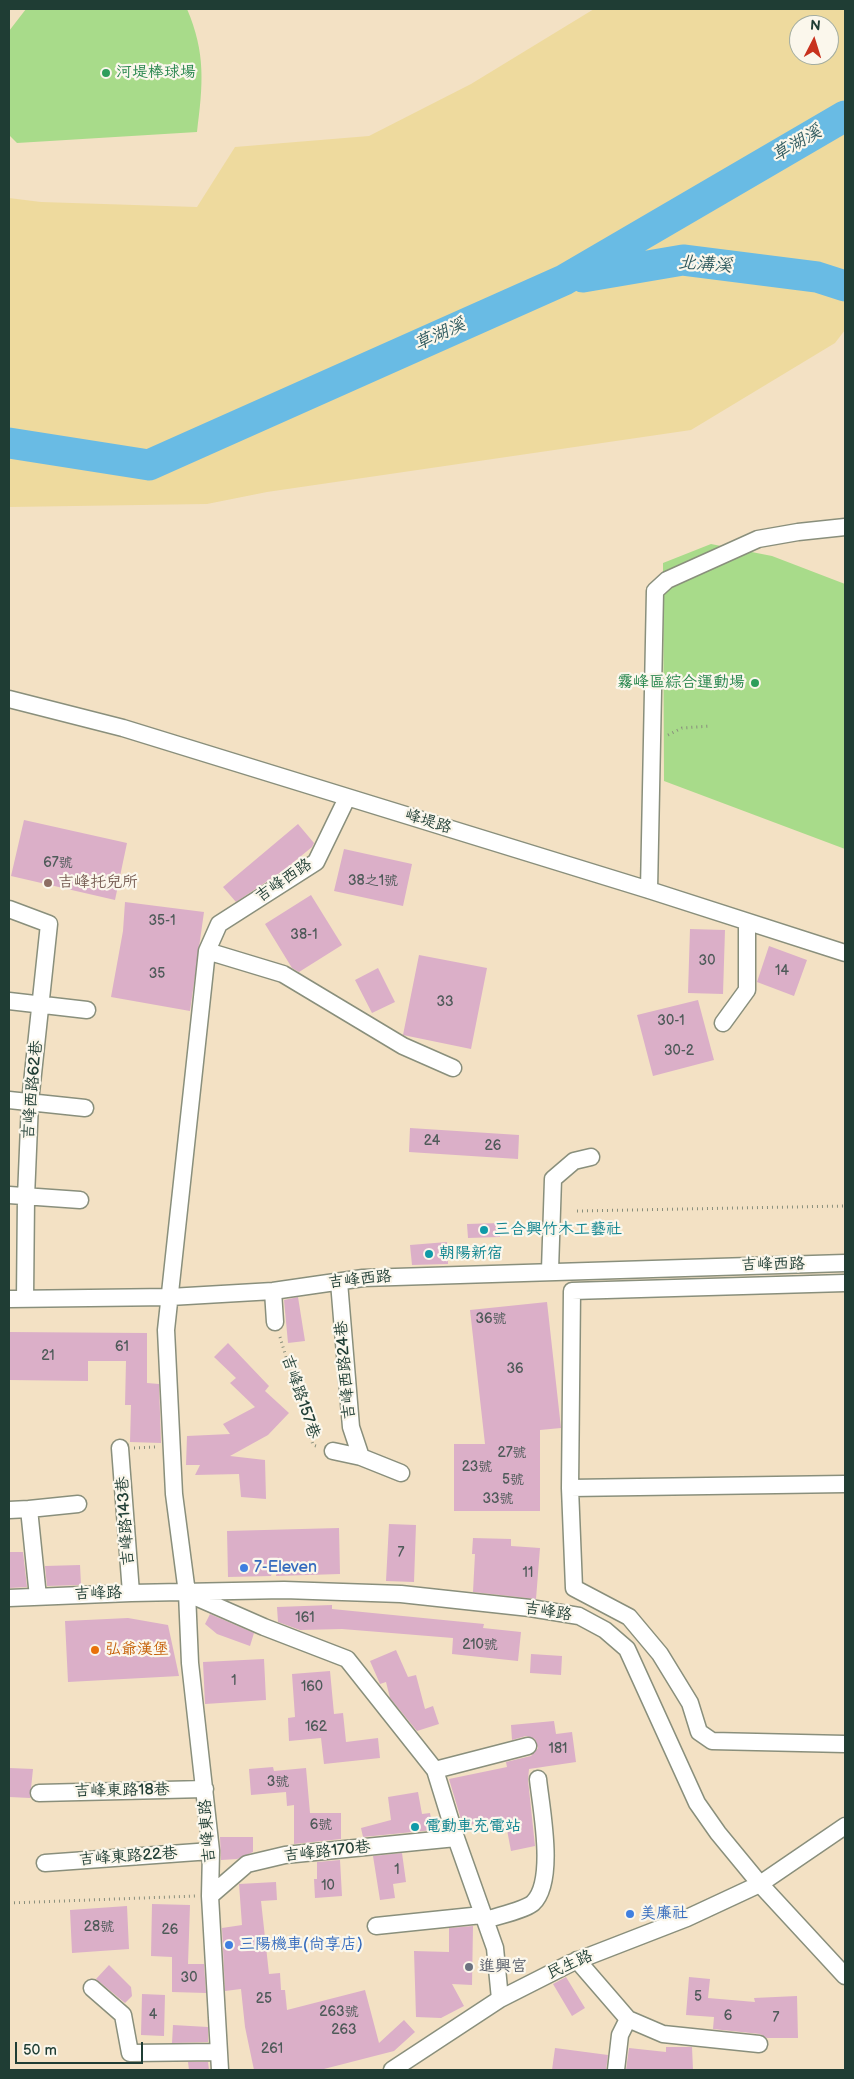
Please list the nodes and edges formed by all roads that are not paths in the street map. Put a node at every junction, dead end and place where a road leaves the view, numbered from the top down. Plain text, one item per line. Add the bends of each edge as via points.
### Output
1 (845, 527) edge
2 (9, 699) edge
3 (347, 798) junction
4 (649, 890) junction
5 (9, 909) edge
6 (747, 922) junction
7 (207, 951) junction
8 (845, 953) edge
9 (9, 1001) edge
10 (40, 1003) junction
11 (87, 1010) dead end
12 (723, 1023) dead end
13 (453, 1068) dead end
14 (9, 1100) edge
15 (30, 1102) junction
16 (85, 1108) dead end
17 (591, 1157) dead end
18 (9, 1195) edge
19 (26, 1196) junction
20 (80, 1200) dead end
21 (845, 1263) edge
22 (550, 1270) junction
23 (339, 1282) junction
24 (845, 1283) edge
25 (273, 1291) junction
26 (170, 1297) junction
27 (9, 1299) edge
28 (25, 1299) junction
29 (275, 1322) road end
30 (120, 1448) road end
31 (333, 1451) road end
32 (362, 1457) junction
33 (401, 1473) dead end
34 (845, 1484) edge
35 (570, 1488) junction
36 (78, 1504) dead end
37 (29, 1509) junction
38 (9, 1510) edge
39 (131, 1593) junction
40 (187, 1593) junction
41 (38, 1597) junction
42 (9, 1598) edge
43 (845, 1744) edge
44 (528, 1746) dead end
45 (435, 1770) junction
46 (538, 1779) dead end
47 (205, 1789) junction
48 (39, 1793) dead end
49 (845, 1826) edge
50 (456, 1838) junction
51 (211, 1851) junction
52 (46, 1862) dead end
53 (760, 1884) junction
54 (210, 1896) junction
55 (484, 1917) junction
56 (376, 1926) dead end
57 (577, 1960) junction
58 (845, 1976) edge
59 (92, 1988) dead end
60 (500, 1999) junction
61 (628, 2019) junction
62 (760, 2044) dead end
63 (219, 2052) junction
64 (414, 2064) edge
65 (220, 2070) edge
66 (392, 2070) edge
67 (616, 2070) edge

1 - 4 street via 758,540 667,580 655,591
2 - 3 street, 峰堤路 via 123,728
3 - 4 street, 峰堤路
3 - 7 street, 吉峰西路 via 316,862 219,924
4 - 6 street, 峰堤路
5 - 10 street, 吉峰西路62巷 via 49,924
6 - 8 street, 峰堤路
6 - 12 street via 747,990
7 - 13 street via 283,974 403,1046
7 - 26 street, 吉峰西路
9 - 10 street
10 - 11 street
10 - 15 street, 吉峰西路62巷
14 - 15 street
15 - 16 street
15 - 19 street, 吉峰西路62巷
17 - 22 street via 574,1161 553,1179
18 - 19 street
19 - 20 street
19 - 28 street, 吉峰西路62巷
21 - 22 street, 吉峰西路
22 - 23 street, 吉峰西路 via 363,1278
23 - 25 street, 吉峰西路
23 - 32 street, 吉峰西路24巷 via 350,1427
24 - 35 street via 572,1291
25 - 26 street, 吉峰西路
25 - 29 street
26 - 28 street, 吉峰西路
26 - 40 street, 吉峰西路 via 166,1330 171,1446
27 - 28 street, 吉峰西路
30 - 39 street, 吉峰路143巷
31 - 32 street, 吉峰路157巷
32 - 33 street, 吉峰路157巷
34 - 35 street
35 - 43 street via 574,1588 628,1617 660,1654 690,1704 699,1732 712,1741
36 - 37 street
37 - 38 street
37 - 41 street
39 - 40 street, 吉峰路
39 - 41 street, 吉峰路
40 - 45 street, 吉峰路 via 348,1659
40 - 47 street, 吉峰東路 via 190,1663
40 - 53 street, 吉峰路 via 284,1590 401,1594 578,1616 605,1630 626,1649 697,1803
41 - 42 street, 吉峰路
44 - 45 street
45 - 50 street, 吉峰路
46 - 55 street via 545,1858 542,1891 532,1904
47 - 48 street, 吉峰東路18巷
47 - 51 street, 吉峰東路
49 - 53 street, 民生路
50 - 54 street, 吉峰路170巷 via 285,1855 246,1864
50 - 55 street, 吉峰路
51 - 52 street, 吉峰東路22巷
51 - 54 street, 吉峰東路
53 - 57 street, 民生路 via 686,1918
53 - 58 street
54 - 63 street, 吉峰東路
55 - 56 street
55 - 60 street, 吉峰路 via 495,1948
57 - 60 street, 民生路
57 - 61 street
59 - 63 street via 123,2015 130,2053
60 - 64 street, 民生路
61 - 62 street via 663,2034
61 - 67 street via 620,2035
63 - 65 street, 吉峰東路
64 - 66 street, 民生路

